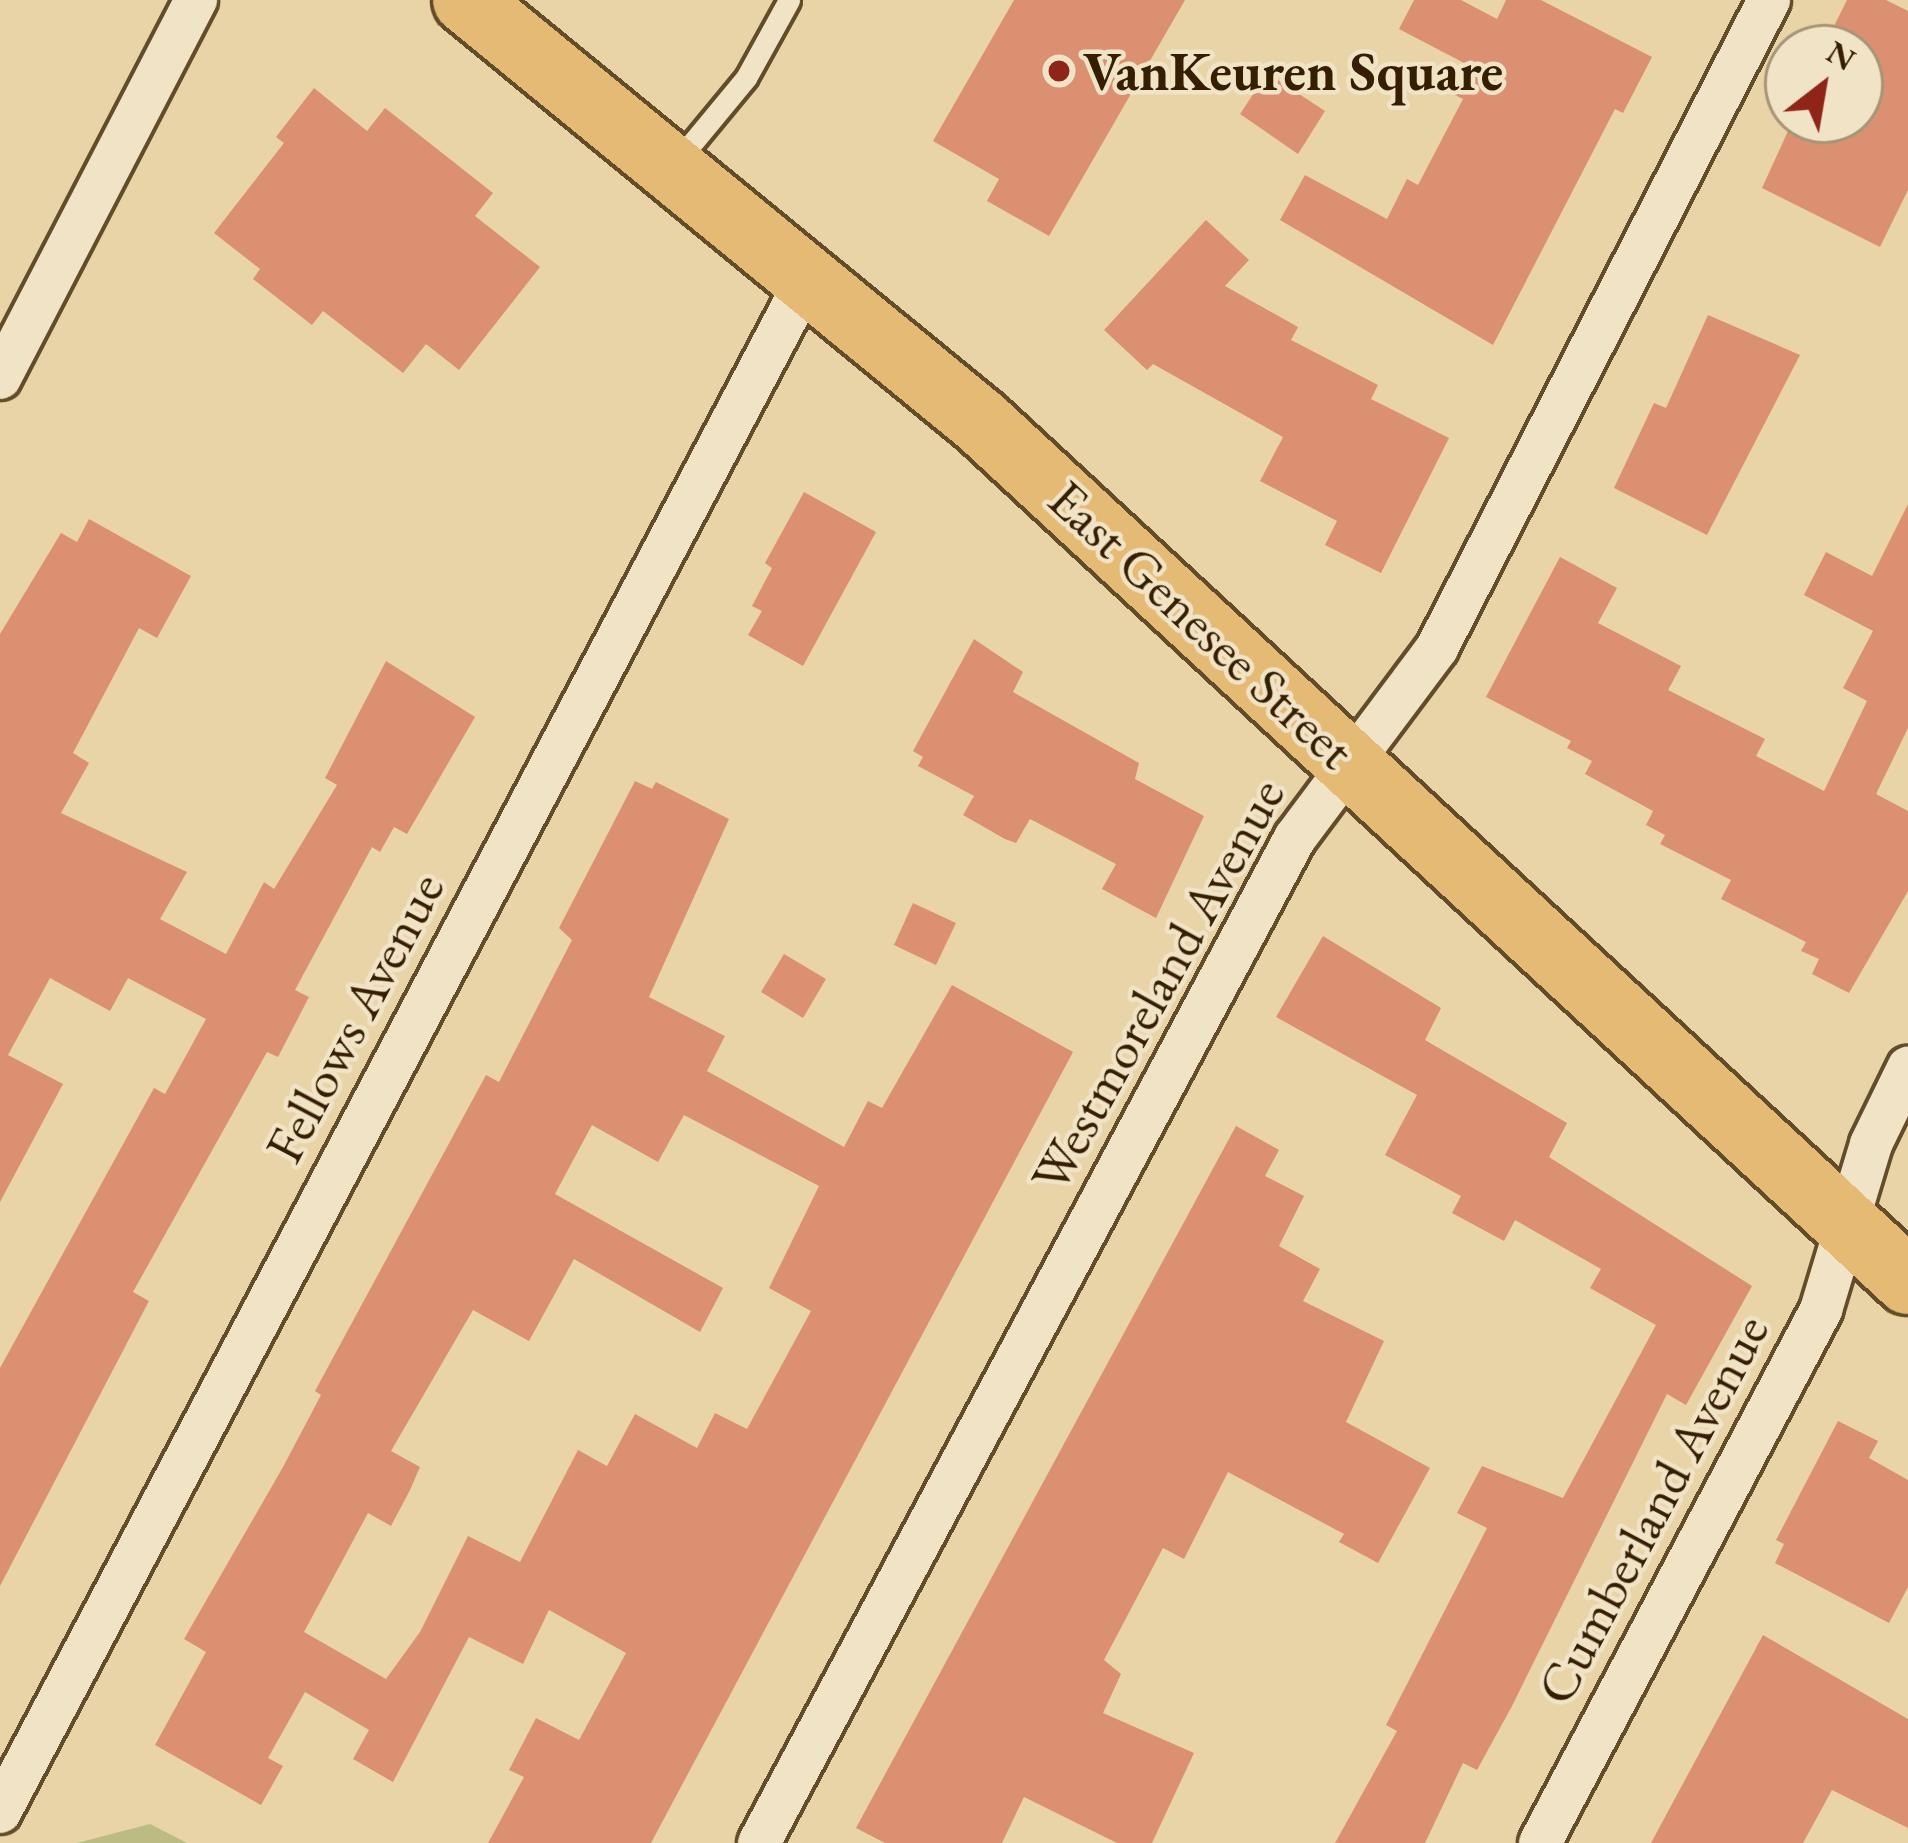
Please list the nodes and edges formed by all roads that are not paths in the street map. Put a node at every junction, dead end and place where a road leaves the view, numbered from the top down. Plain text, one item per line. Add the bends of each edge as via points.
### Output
1 (196, 0) edge
2 (466, 0) edge
3 (789, 0) edge
4 (1769, 0) edge
5 (674, 166) junction
6 (808, 275) junction
7 (0, 378) edge
8 (1351, 762) junction
9 (1908, 1068) edge
10 (1845, 1220) junction
11 (1908, 1281) edge
12 (0, 1812) edge
13 (759, 1843) edge
14 (1540, 1843) edge

1 - 7 street
2 - 5 main road, East Genesee Street
3 - 5 lane via 746,78
4 - 8 street, Westmoreland Avenue via 1437,647
5 - 6 main road, East Genesee Street
6 - 8 main road, East Genesee Street via 981,422
6 - 12 street, Fellows Avenue
8 - 10 main road, East Genesee Street
8 - 13 street, Westmoreland Avenue via 1295,838
9 - 10 street, Cumberland Avenue
10 - 11 main road, East Genesee Street
10 - 14 street, Cumberland Avenue via 1821,1310

